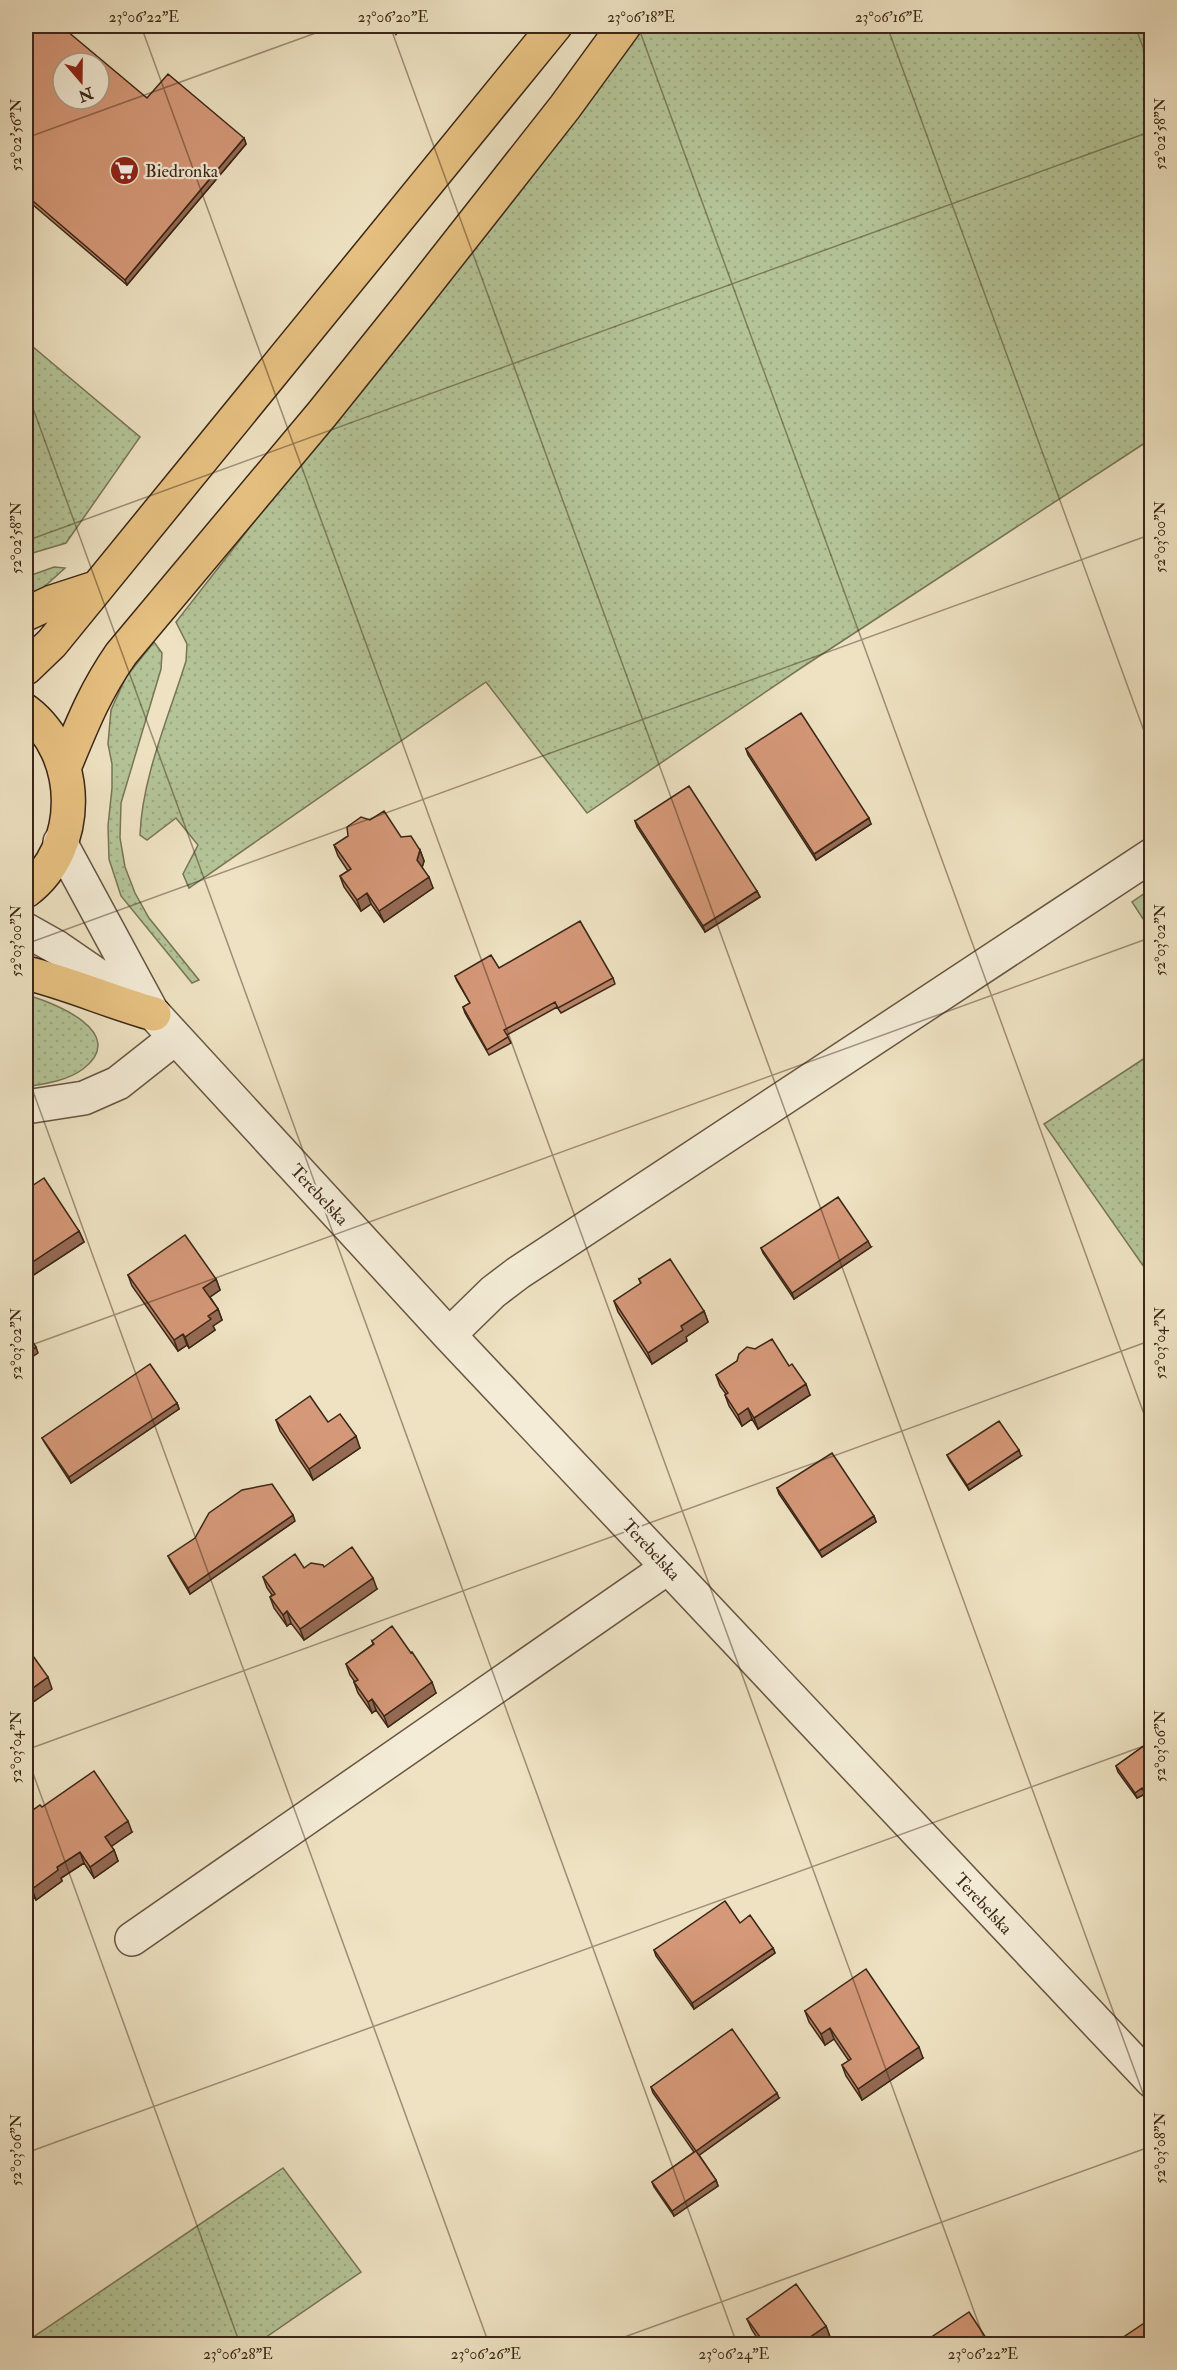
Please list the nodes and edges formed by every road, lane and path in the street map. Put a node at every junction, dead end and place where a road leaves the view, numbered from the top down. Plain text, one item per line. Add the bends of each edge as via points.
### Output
1 (555, 26) edge
2 (624, 26) edge
3 (95, 588) junction
4 (26, 614) edge
5 (26, 668) edge
6 (26, 711) edge
7 (64, 768) junction
8 (60, 842) junction
9 (1152, 855) edge
10 (26, 891) edge
11 (26, 930) edge
12 (26, 973) edge
13 (153, 1014) junction
14 (175, 1038) junction
15 (26, 1107) edge
16 (448, 1335) junction
17 (668, 1568) junction
18 (132, 1939) dead end
19 (1152, 2082) edge

1 - 3 main road
2 - 7 main road via 411,303 121,654 90,704
3 - 4 main road
3 - 5 main road
6 - 7 main road via 49,737
7 - 8 main road via 69,803
8 - 10 main road via 43,875
8 - 13 street, Terebelska
9 - 16 street via 518,1273
11 - 13 street, Terebelska
12 - 13 main road
13 - 14 street, Terebelska
14 - 15 street via 118,1083 84,1098
14 - 16 street, Terebelska
16 - 17 street, Terebelska
17 - 18 street
17 - 19 street, Terebelska

